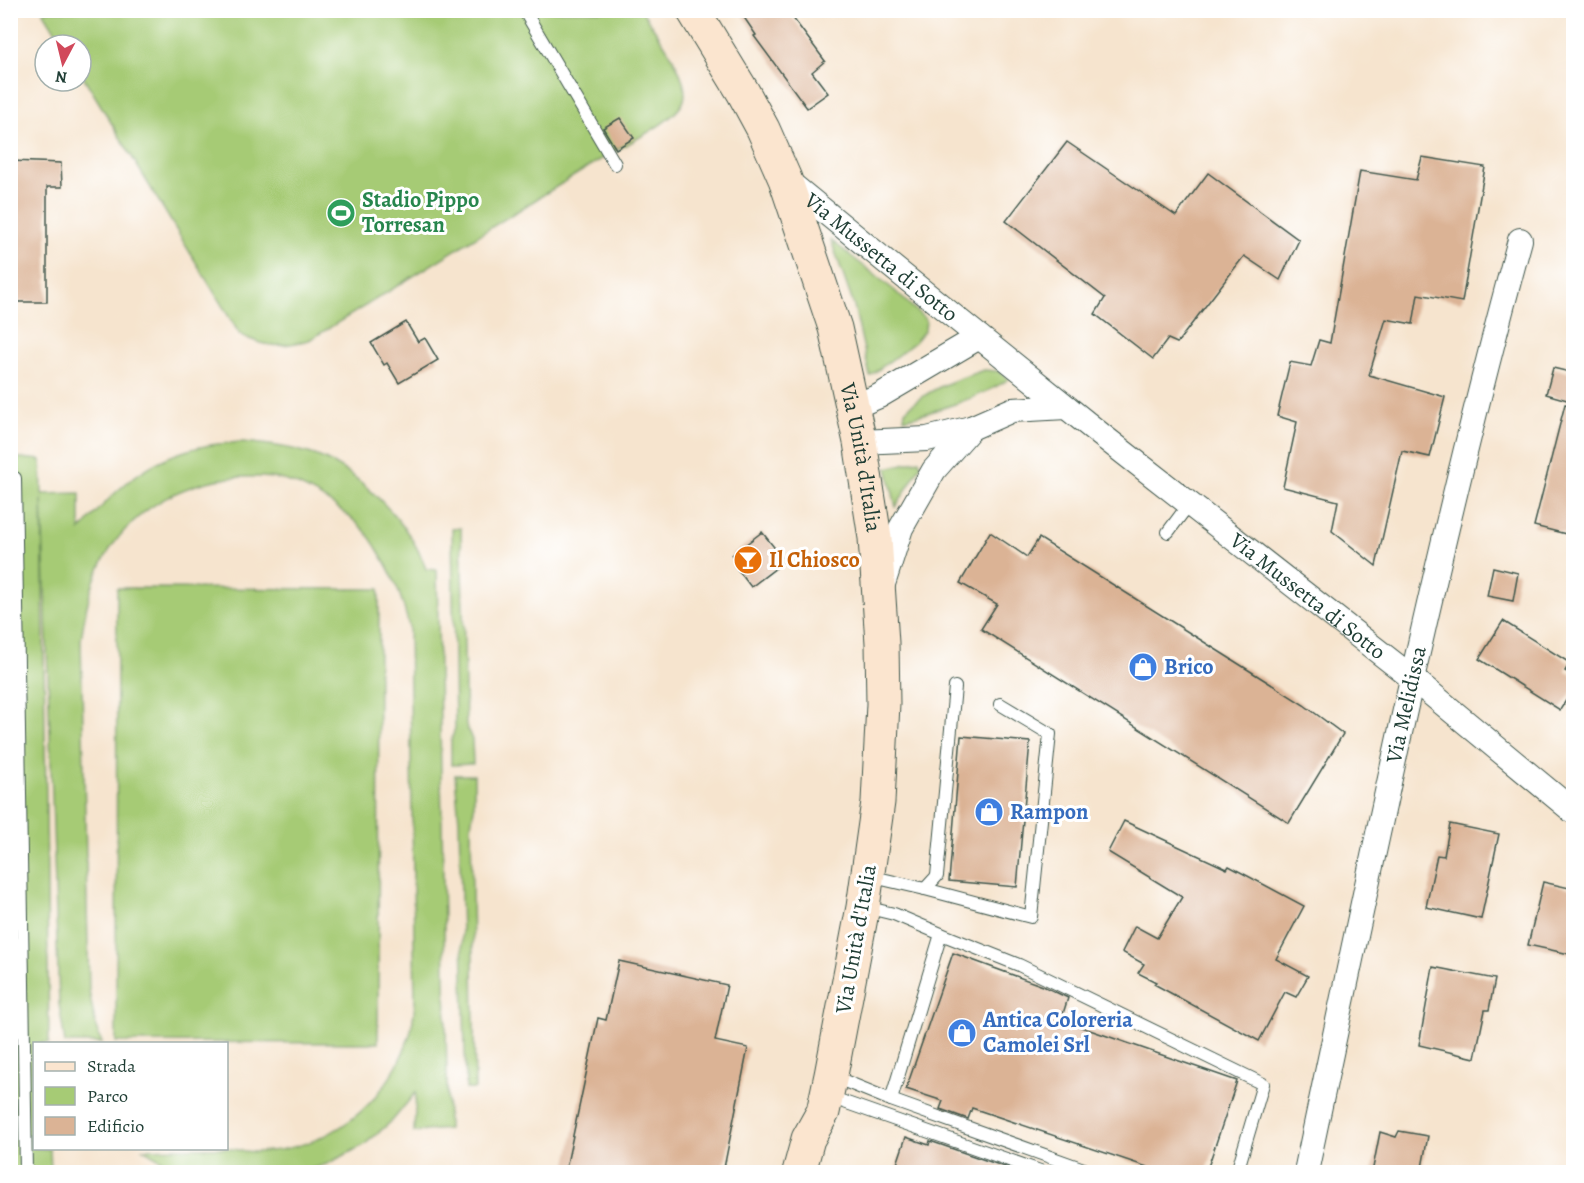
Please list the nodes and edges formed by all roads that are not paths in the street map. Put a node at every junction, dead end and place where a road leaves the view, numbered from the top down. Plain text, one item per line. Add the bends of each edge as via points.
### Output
1 (524, 10) edge
2 (693, 10) edge
3 (615, 164) dead end
4 (785, 179) junction
5 (1520, 240) dead end
6 (979, 337) junction
7 (853, 407) junction
8 (1066, 407) junction
9 (971, 428) junction
10 (860, 442) junction
11 (10, 478) edge
12 (1189, 504) junction
13 (1168, 532) dead end
14 (879, 594) junction
15 (1411, 677) junction
16 (955, 687) dead end
17 (1000, 704) dead end
18 (1570, 806) edge
19 (925, 889) junction
20 (865, 892) junction
21 (941, 934) junction
22 (827, 1094) junction
23 (891, 1100) junction
24 (26, 1173) edge
25 (799, 1173) edge
26 (822, 1173) edge
27 (1043, 1173) edge
28 (1092, 1173) edge
29 (1238, 1173) edge
30 (1306, 1173) edge

1 - 3 lane
2 - 4 main road, Via Unità d'Italia via 763,129
4 - 6 street, Via Mussetta di Sotto
4 - 7 main road, Via Unità d'Italia via 835,328
5 - 15 street, Via Melidissa
6 - 7 street, Via Mussetta di Sotto via 879,396
6 - 8 street, Via Mussetta di Sotto
7 - 10 main road, Via Unità d'Italia
8 - 9 street via 1012,410
8 - 12 street, Via Mussetta di Sotto
9 - 10 street via 927,440
9 - 14 street via 934,470 907,518
10 - 14 main road, Via Unità d'Italia
11 - 24 lane via 15,478
12 - 13 lane
12 - 15 street, Via Mussetta di Sotto
14 - 20 main road, Via Unità d'Italia via 882,743
15 - 18 street, Via Mussetta di Sotto
15 - 30 street, Via Melidissa
16 - 19 lane via 937,876
17 - 19 lane via 1050,734 1031,918
19 - 20 lane
20 - 21 lane via 894,914
20 - 22 main road, Via Unità d'Italia
21 - 23 lane
21 - 29 lane via 1019,965 1263,1084
22 - 23 lane
22 - 25 main road, Via Unità d'Italia
22 - 26 main road, Via Unità d'Italia via 827,1144
22 - 27 lane
23 - 28 lane

